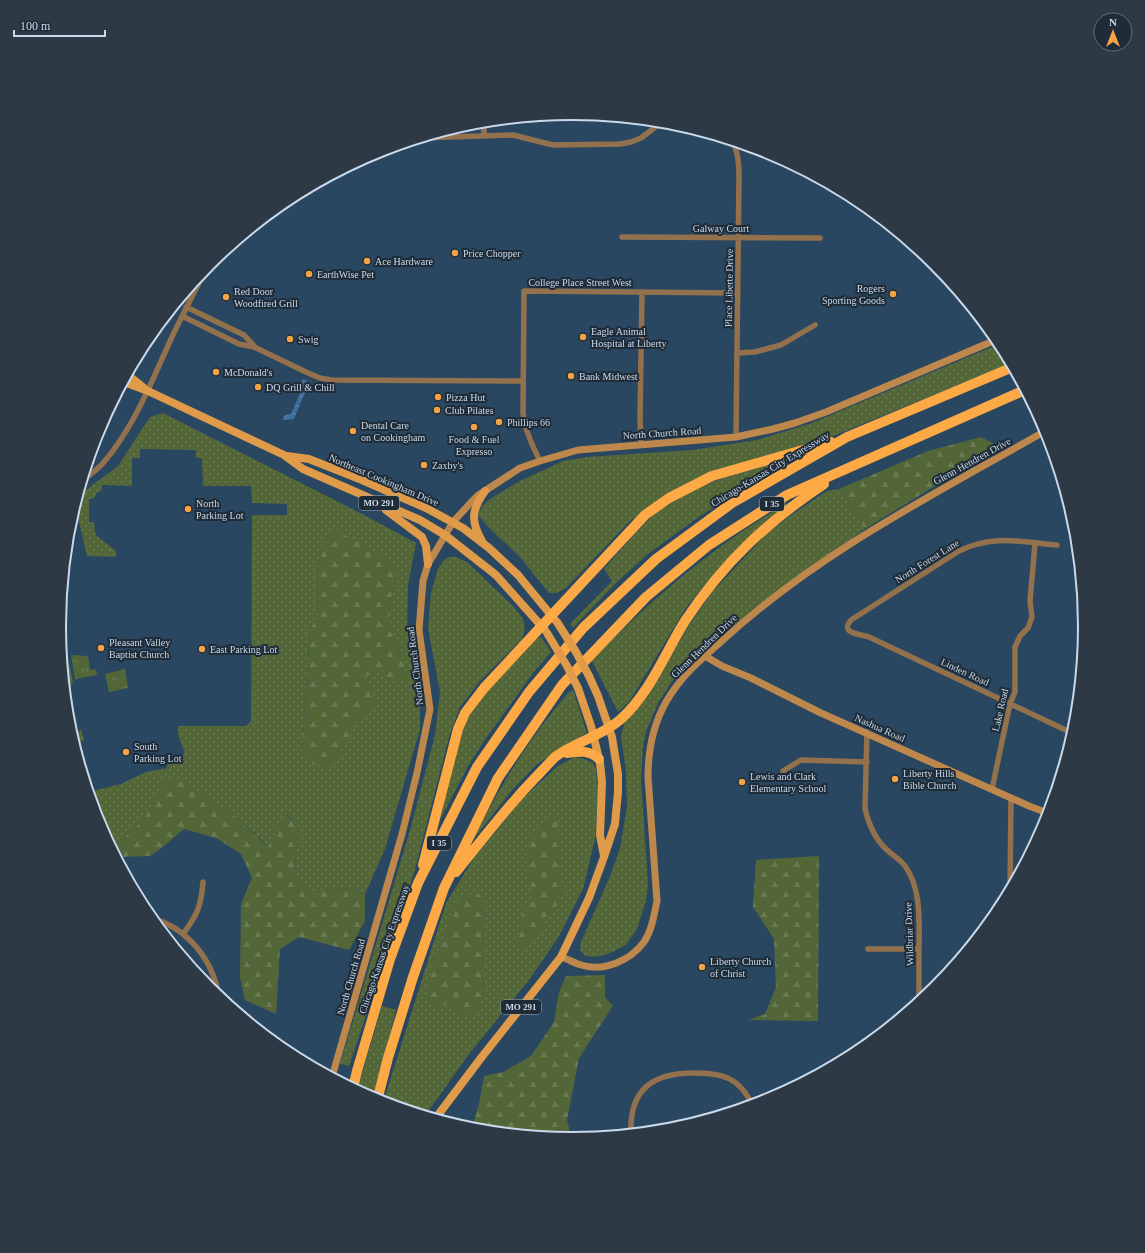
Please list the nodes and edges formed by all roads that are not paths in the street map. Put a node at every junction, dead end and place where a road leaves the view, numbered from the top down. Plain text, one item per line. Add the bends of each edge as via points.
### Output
1 (655, 127) edge
2 (484, 128) edge
3 (484, 136) junction
4 (440, 137) edge
5 (734, 147) edge
6 (622, 237) dead end
7 (739, 237) junction
8 (820, 238) dead end
9 (195, 289) edge
10 (642, 292) junction
11 (738, 293) junction
12 (186, 307) junction
13 (182, 316) junction
14 (815, 325) dead end
15 (992, 342) edge
16 (254, 346) junction
17 (737, 352) junction
18 (1009, 369) edge
19 (131, 378) edge
20 (523, 381) junction
21 (128, 384) edge
22 (148, 391) junction
23 (1021, 392) edge
24 (1040, 434) edge
25 (736, 437) junction
26 (847, 437) junction
27 (641, 444) junction
28 (284, 456) junction
29 (540, 461) junction
30 (847, 468) junction
31 (90, 475) edge
32 (485, 491) junction
33 (376, 502) junction
34 (453, 522) junction
35 (445, 535) junction
36 (1035, 543) junction
37 (484, 545) junction
38 (1057, 545) dead end
39 (428, 564) junction
40 (554, 618) junction
41 (545, 629) junction
42 (850, 632) joint
43 (705, 656) junction
44 (1010, 704) junction
45 (609, 727) junction
46 (1068, 731) edge
47 (867, 732) junction
48 (594, 736) junction
49 (563, 753) junction
50 (599, 759) junction
51 (867, 762) junction
52 (783, 771) dead end
53 (992, 789) junction
54 (1011, 797) junction
55 (1043, 811) edge
56 (604, 857) junction
57 (1010, 881) edge
58 (203, 882) dead end
59 (418, 883) junction
60 (444, 888) junction
61 (161, 922) edge
62 (183, 934) junction
63 (919, 948) junction
64 (868, 949) dead end
65 (561, 957) junction
66 (217, 988) edge
67 (919, 996) edge
68 (334, 1073) edge
69 (354, 1084) edge
70 (379, 1094) edge
71 (751, 1100) edge
72 (438, 1115) edge
73 (631, 1130) edge

1 - 3 street via 641,138 620,144 553,145 513,135
2 - 3 street
3 - 4 street
5 - 7 street, Place Liberte Drive via 739,176
6 - 7 street, Galway Court
7 - 8 street, Galway Court
7 - 11 street, Place Liberte Drive
9 - 12 street
10 - 11 street, College Place Street West
10 - 20 street, College Place Street West via 524,291
10 - 27 street
11 - 17 street, Place Liberte Drive
12 - 13 street
12 - 16 street via 244,335
13 - 16 street via 239,344
13 - 22 street
14 - 17 street via 781,345 755,352
15 - 25 street, North Church Road via 826,412 795,423
16 - 20 street via 308,374 331,380
17 - 25 street, Place Liberte Drive
18 - 26 highway, Chicago-Kansas City Expressway / I 35
19 - 22 main road, Northeast Cookingham Drive / MO 291
20 - 29 street, College Place Street West via 524,424
21 - 22 main road, Northeast Cookingham Drive / MO 291
22 - 28 main road, Northeast Cookingham Drive / MO 291
22 - 31 street via 115,448 103,464
23 - 30 highway, I 35
24 - 43 street, Glenn Hendren Drive via 856,540 762,605
25 - 27 street, North Church Road
26 - 40 highway via 712,476 669,498 645,515
26 - 59 highway, Chicago-Kansas City Expressway / I 35 via 725,508 656,559 583,628 529,692 477,767
27 - 29 street, North Church Road via 578,450
28 - 33 main road, Northeast Cookingham Drive / MO 291 via 303,469
28 - 34 main road, Northeast Cookingham Drive / MO 291 via 309,459 426,508
29 - 32 street, North Church Road via 520,468
30 - 45 highway via 797,502 748,543 724,568 689,616 648,686 620,720
30 - 60 highway, I 35 via 787,495 709,545 646,597 551,700 498,778
32 - 34 street, North Church Road
32 - 37 main road via 475,508 474,515 477,532
33 - 35 main road, Northeast Cookingham Drive / MO 291 via 420,520
33 - 39 main road via 422,537
34 - 35 street, North Church Road
34 - 37 main road, Northeast Cookingham Drive / MO 291
35 - 39 street, North Church Road
35 - 41 main road, Northeast Cookingham Drive / MO 291 via 496,575
36 - 38 street, North Forest Lane
36 - 42 street, North Forest Lane via 996,540 970,545 851,620 848,623
36 - 44 street, Lake Road via 1030,601 1032,617 1015,647 1014,692
37 - 40 main road, Northeast Cookingham Drive / MO 291 via 518,575
39 - 68 street, North Church Road via 423,581 419,630 430,709 402,834
40 - 41 highway
40 - 45 main road, Northeast Cookingham Drive / MO 291, bridge via 589,676
41 - 48 main road, Northeast Cookingham Drive / MO 291, bridge via 578,688
41 - 59 highway via 484,688 465,714 458,729
42 - 44 street, Linden Road via 869,637
43 - 47 street, Nashua Road via 821,713
43 - 65 street, Glenn Hendren Drive via 681,680 666,701 651,743 648,777 657,901 654,919 644,942 613,965 593,967
44 - 46 street, Linden Road
44 - 53 street, Lake Road
45 - 48 highway
45 - 56 main road, MO 291 via 618,774 618,792 615,824
47 - 51 street, Wildbriar Drive
47 - 53 street, Nashua Road
48 - 49 highway
48 - 50 main road, MO 291
49 - 50 highway via 592,753
49 - 60 highway via 512,802
50 - 56 main road, MO 291 via 602,782 600,835
51 - 52 street via 801,760
51 - 63 street, Wildbriar Drive via 867,817 876,837 904,865 913,882 918,905
53 - 54 street, Nashua Road
54 - 55 street, Nashua Road
54 - 57 street
56 - 65 main road, MO 291 via 589,898
58 - 62 street via 198,913
59 - 69 highway, Chicago-Kansas City Expressway / I 35 via 390,959
60 - 70 highway, I 35 via 411,984
61 - 62 street
62 - 66 street via 206,959
63 - 64 street
63 - 67 street, Wildbriar Drive
65 - 72 main road, MO 291
71 - 73 street via 740,1086 717,1074 671,1074 654,1081 636,1099

